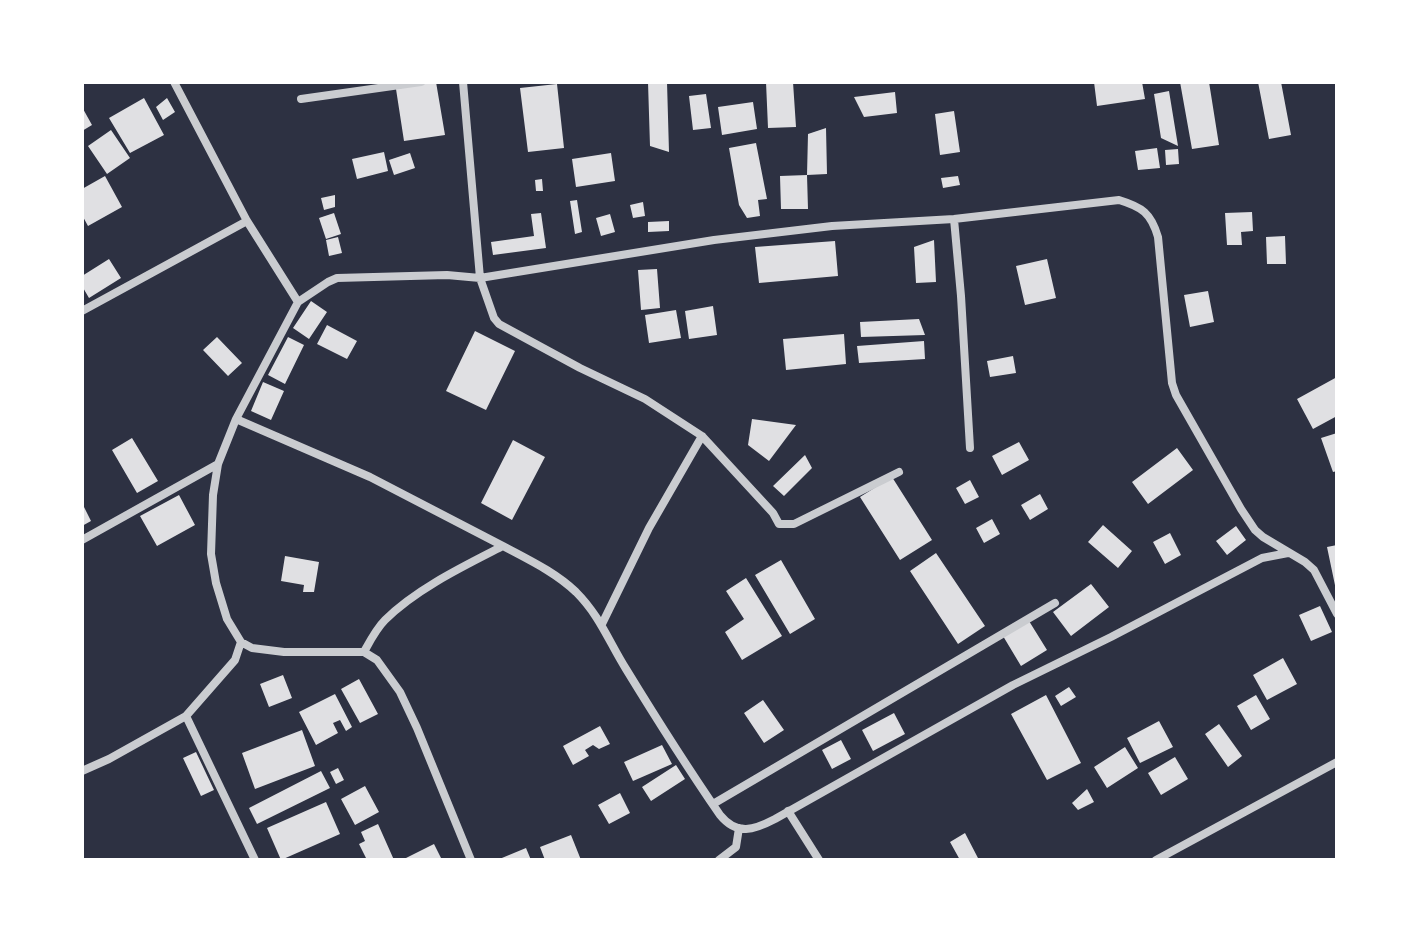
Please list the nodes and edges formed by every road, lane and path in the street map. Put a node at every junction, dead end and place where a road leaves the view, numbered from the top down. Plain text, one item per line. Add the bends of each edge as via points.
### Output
1 (174, 82) edge
2 (421, 82) edge
3 (463, 82) edge
4 (301, 99) dead end
5 (954, 219) junction
6 (247, 221) junction
7 (480, 278) junction
8 (298, 302) junction
9 (82, 311) edge
10 (236, 419) junction
11 (702, 436) junction
12 (970, 448) dead end
13 (218, 464) junction
14 (899, 472) dead end
15 (1263, 537) junction
16 (82, 540) edge
17 (503, 546) junction
18 (1288, 553) junction
19 (1262, 558) junction
20 (1055, 603) dead end
21 (1337, 614) edge
22 (602, 624) junction
23 (241, 642) junction
24 (364, 652) junction
25 (186, 716) junction
26 (1337, 762) edge
27 (82, 771) edge
28 (713, 804) junction
29 (788, 811) junction
30 (739, 828) junction
31 (255, 860) edge
32 (471, 860) edge
33 (719, 860) edge
34 (819, 860) edge
35 (1156, 860) edge

1 - 6 street
2 - 4 street
3 - 7 street
5 - 7 street via 714,240
5 - 12 street
5 - 15 street via 1119,200 1144,211 1158,237 1176,395 1241,509
6 - 8 street
6 - 9 street
7 - 8 street via 337,278
7 - 11 street via 499,324 645,399
8 - 10 street
10 - 13 street
10 - 17 street via 370,477
11 - 14 street via 779,524 794,524
11 - 22 street
13 - 16 street
13 - 23 street via 211,554 227,619
15 - 18 street
15 - 19 street
17 - 22 street via 563,580
17 - 24 street via 412,596 382,622
18 - 19 street
18 - 21 street via 1314,570
19 - 29 street via 1013,685
20 - 28 street
22 - 28 street
23 - 24 street via 284,652
23 - 25 street via 235,660
24 - 32 street via 377,660 400,692
25 - 27 street
25 - 31 street
26 - 35 street
28 - 30 street via 727,824
29 - 30 street via 762,825
29 - 34 street
30 - 33 street via 736,847

